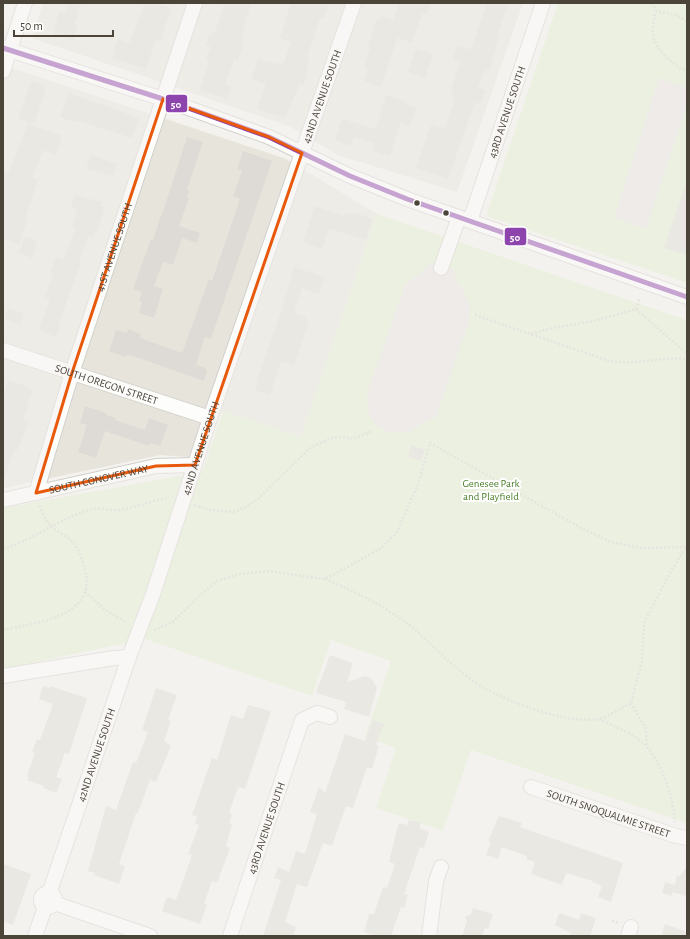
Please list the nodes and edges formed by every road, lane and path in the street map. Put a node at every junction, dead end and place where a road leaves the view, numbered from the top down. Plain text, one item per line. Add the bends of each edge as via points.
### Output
1 (25, 3) edge
2 (195, 3) edge
3 (354, 3) edge
4 (543, 3) edge
5 (652, 3) edge
6 (656, 11) junction
7 (687, 21) edge
8 (7, 49) edge
9 (3, 71) edge
10 (687, 71) edge
11 (163, 99) junction
12 (302, 153) junction
13 (465, 219) junction
14 (441, 268) dead end
15 (687, 297) edge
16 (640, 298) dead end
17 (636, 309) junction
18 (475, 315) dead end
19 (531, 334) junction
20 (3, 350) edge
21 (687, 354) edge
22 (687, 359) edge
23 (72, 373) junction
24 (210, 418) junction
25 (373, 431) dead end
26 (194, 465) junction
27 (38, 498) junction
28 (169, 498) dead end
29 (3, 500) edge
30 (188, 503) dead end
31 (52, 528) junction
32 (687, 546) edge
33 (3, 549) edge
34 (325, 579) junction
35 (85, 592) junction
36 (127, 623) dead end
37 (3, 630) edge
38 (151, 631) dead end
39 (129, 657) junction
40 (3, 676) edge
41 (631, 703) junction
42 (330, 717) dead end
43 (598, 718) junction
44 (647, 746) junction
45 (531, 787) dead end
46 (676, 825) dead end
47 (687, 838) edge
48 (441, 867) dead end
49 (50, 901) junction
50 (35, 936) edge
51 (150, 936) edge
52 (230, 936) edge
53 (429, 936) edge

1 - 8 street
2 - 11 street, 41ST AVENUE SOUTH
3 - 12 street, 42ND AVENUE SOUTH
4 - 13 street, 43RD AVENUE SOUTH
5 - 6 path
6 - 7 path via 676,15
6 - 10 path via 652,24 654,44 664,56
8 - 9 street
8 - 11 street
11 - 12 street via 270,137
11 - 23 street, 41ST AVENUE SOUTH
12 - 13 street via 364,181
12 - 24 street, 42ND AVENUE SOUTH
13 - 14 street, 43RD AVENUE SOUTH
13 - 15 street
16 - 17 path
17 - 19 path
17 - 21 path
18 - 19 path
19 - 22 path via 609,361 626,364 670,357
20 - 23 street, SOUTH OREGON STREET
23 - 24 street, SOUTH OREGON STREET
23 - 27 street, 41ST AVENUE SOUTH
24 - 26 street, 42ND AVENUE SOUTH
25 - 30 path via 353,439 332,438 310,448 258,499 234,512 210,510
26 - 27 street, SOUTH CONOVER WAY via 156,466
26 - 39 street, 42ND AVENUE SOUTH via 153,594
27 - 29 street, SOUTH CONOVER WAY
27 - 31 path
28 - 31 path via 118,510 94,509
31 - 33 path
31 - 35 path via 72,540 83,561 87,575
32 - 34 path via 642,548 611,542 581,528 430,443 418,484 397,532 380,549
32 - 41 path via 644,623 642,661
34 - 38 path via 267,571 240,574 217,581 173,622
34 - 43 path via 368,598 399,617 481,686 516,703 546,712 572,719
35 - 36 path via 107,611
35 - 37 path via 75,608 57,617
39 - 40 street
39 - 49 street, 42ND AVENUE SOUTH
41 - 43 path
41 - 44 path via 646,729
42 - 52 street, 43RD AVENUE SOUTH via 317,713 302,720
43 - 44 path
44 - 46 path via 668,786
45 - 47 street, SOUTH SNOQUALMIE STREET
48 - 53 street via 436,881
49 - 50 street, 42ND AVENUE SOUTH
49 - 51 street

